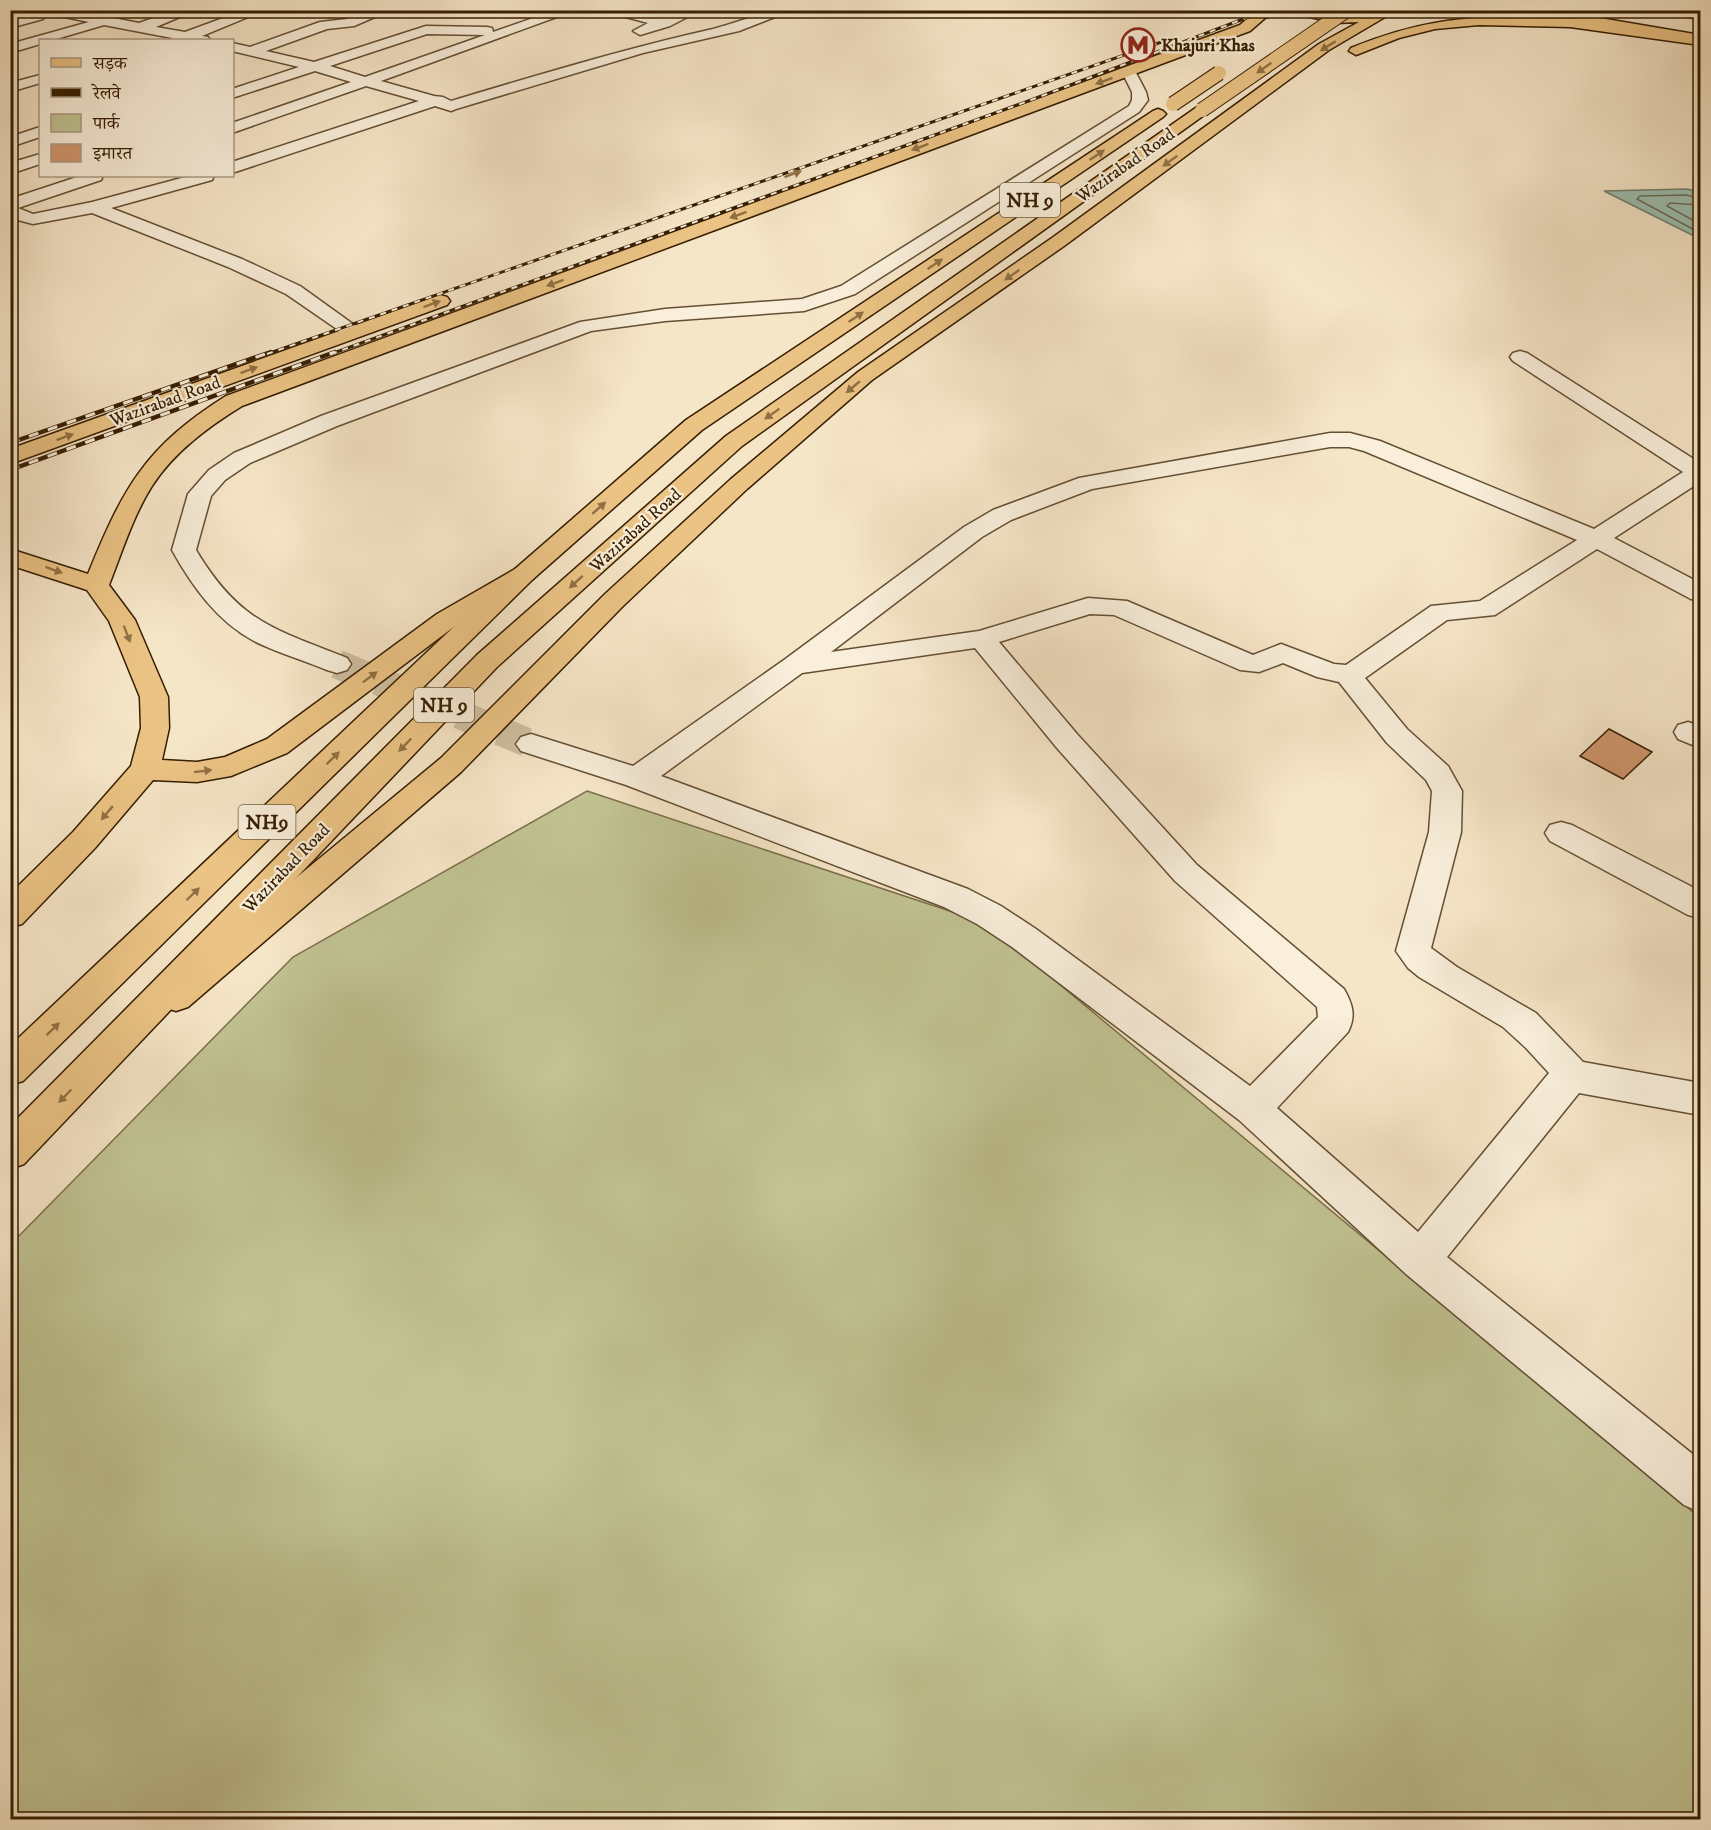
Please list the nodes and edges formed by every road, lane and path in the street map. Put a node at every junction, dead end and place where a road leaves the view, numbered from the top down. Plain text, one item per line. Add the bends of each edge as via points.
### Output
1 (22, 10) edge
2 (63, 10) edge
3 (132, 10) edge
4 (189, 10) edge
5 (259, 10) edge
6 (361, 10) edge
7 (385, 10) edge
8 (570, 10) edge
9 (606, 10) edge
10 (695, 10) edge
11 (787, 10) edge
12 (1313, 10) edge
13 (1347, 10) edge
14 (1526, 10) edge
15 (1561, 10) edge
16 (1606, 10) edge
17 (1663, 12) edge
18 (1688, 12) edge
19 (1294, 15) edge
20 (1701, 15) edge
21 (103, 21) junction
22 (665, 23) junction
23 (10, 24) edge
24 (1701, 24) edge
25 (326, 25) junction
26 (140, 28) junction
27 (1193, 29) dead end
28 (506, 31) junction
29 (1701, 34) edge
30 (621, 38) dead end
31 (43, 39) edge
32 (181, 39) edge
33 (39, 40) edge
34 (1701, 40) edge
35 (240, 44) edge
36 (10, 49) edge
37 (588, 49) dead end
38 (1347, 57) dead end
39 (1233, 64) dead end
40 (316, 67) junction
41 (1129, 72) junction
42 (1311, 74) dead end
43 (39, 79) edge
44 (1280, 80) junction
45 (366, 82) junction
46 (417, 82) dead end
47 (10, 88) edge
48 (395, 90) junction
49 (234, 93) edge
50 (434, 102) junction
51 (234, 106) edge
52 (972, 110) dead end
53 (268, 116) junction
54 (39, 120) edge
55 (234, 127) edge
56 (10, 130) edge
57 (39, 132) edge
58 (330, 138) junction
59 (10, 142) edge
60 (39, 145) edge
61 (10, 155) edge
62 (39, 159) edge
63 (234, 167) edge
64 (10, 169) edge
65 (92, 177) edge
66 (202, 177) edge
67 (10, 205) edge
68 (94, 207) junction
69 (10, 211) edge
70 (456, 295) dead end
71 (354, 332) junction
72 (1520, 357) dead end
73 (10, 457) edge
74 (1700, 472) edge
75 (1595, 538) junction
76 (10, 556) edge
77 (524, 574) junction
78 (96, 585) junction
79 (1701, 593) edge
80 (982, 639) junction
81 (337, 664) tunnel mouth
82 (794, 666) junction
83 (1348, 675) junction
84 (531, 744) tunnel mouth
85 (145, 769) junction
86 (637, 778) junction
87 (1561, 833) dead end
88 (1701, 906) edge
89 (10, 915) edge
90 (91, 1069) junction
91 (10, 1070) edge
92 (1574, 1077) junction
93 (1700, 1099) edge
94 (1252, 1109) junction
95 (10, 1152) edge
96 (1420, 1260) junction
97 (1701, 1489) edge

1 - 23 street via 39,15
2 - 21 street via 60,12
3 - 21 street
4 - 26 street
5 - 32 street
6 - 25 street
7 - 25 street via 350,23
8 - 28 street
9 - 22 street
10 - 22 street
11 - 50 street via 453,106
12 - 19 main road, Wazirabad Road
13 -> 90 main road, Wazirabad Road / NH 9, bridge via 734,441 487,661
14 - 34 main road
15 - 29 main road
16 - 24 main road
17 - 18 street
17 - 24 main road
18 - 20 street
19 - 41 main road, Wazirabad Road via 1275,11 1260,15 1245,28
19 -> 44 main road via 1336,19 1386,15 1324,48
21 - 26 street
21 - 31 street
22 - 30 street
25 - 35 street
26 - 32 street
27 - 52 main road
28 - 40 street via 429,30
28 - 45 street
33 - 36 street
34 - 38 main road via 1555,20 1473,19 1393,33
35 - 40 street
37 - 50 street
77 -> 39 main road, Wazirabad Road / NH 9, bridge via 694,425
40 - 45 street
40 - 49 street
41 -> 78 main road, Wazirabad Road via 234,401 207,417 161,458 132,499
41 - 81 street via 1139,92 1140,100 1134,109 848,290 804,305 665,315 587,326 329,421 242,458 217,475 200,494 184,550 198,574 221,604 256,631
42 - 44 main road
43 - 47 street
44 -> 90 main road via 865,376 739,484 614,600 451,765
45 - 48 street
45 - 53 street
46 - 48 street
48 - 50 street
50 - 58 street
51 - 53 street
53 - 55 street
53 - 58 street
54 - 56 street
57 - 59 street
58 - 63 street
60 - 61 street
62 - 64 street
65 - 67 street
66 - 68 street
68 - 69 street via 33,219
68 - 71 street via 293,290
71 -> 70 main road, Wazirabad Road
73 -> 71 main road, Wazirabad Road
72 - 74 street
74 - 75 street
75 - 79 street
75 - 82 street via 1372,446 1330,440 1087,483 1002,515 973,532
75 - 83 street via 1486,609 1440,612
76 -> 78 main road
85 -> 77 main road via 197,772 231,766 277,746 446,620
91 -> 77 main road, NH9
78 -> 85 main road via 122,620 153,697 155,728
80 - 82 street
80 - 83 street via 1101,605 1118,607 1250,664 1281,653
80 - 94 street via 1186,873 1332,999 1335,1022
82 - 86 street
83 - 92 street via 1397,736 1437,773 1447,791 1445,832 1413,951 1426,964 1534,1031
84 - 86 street
85 -> 89 main road via 84,840
86 - 94 street via 956,898 989,915
87 - 88 street
90 -> 95 main road, Wazirabad Road / NH 9
92 - 93 street
92 - 96 street via 1562,1084
94 - 96 street
96 - 97 street

